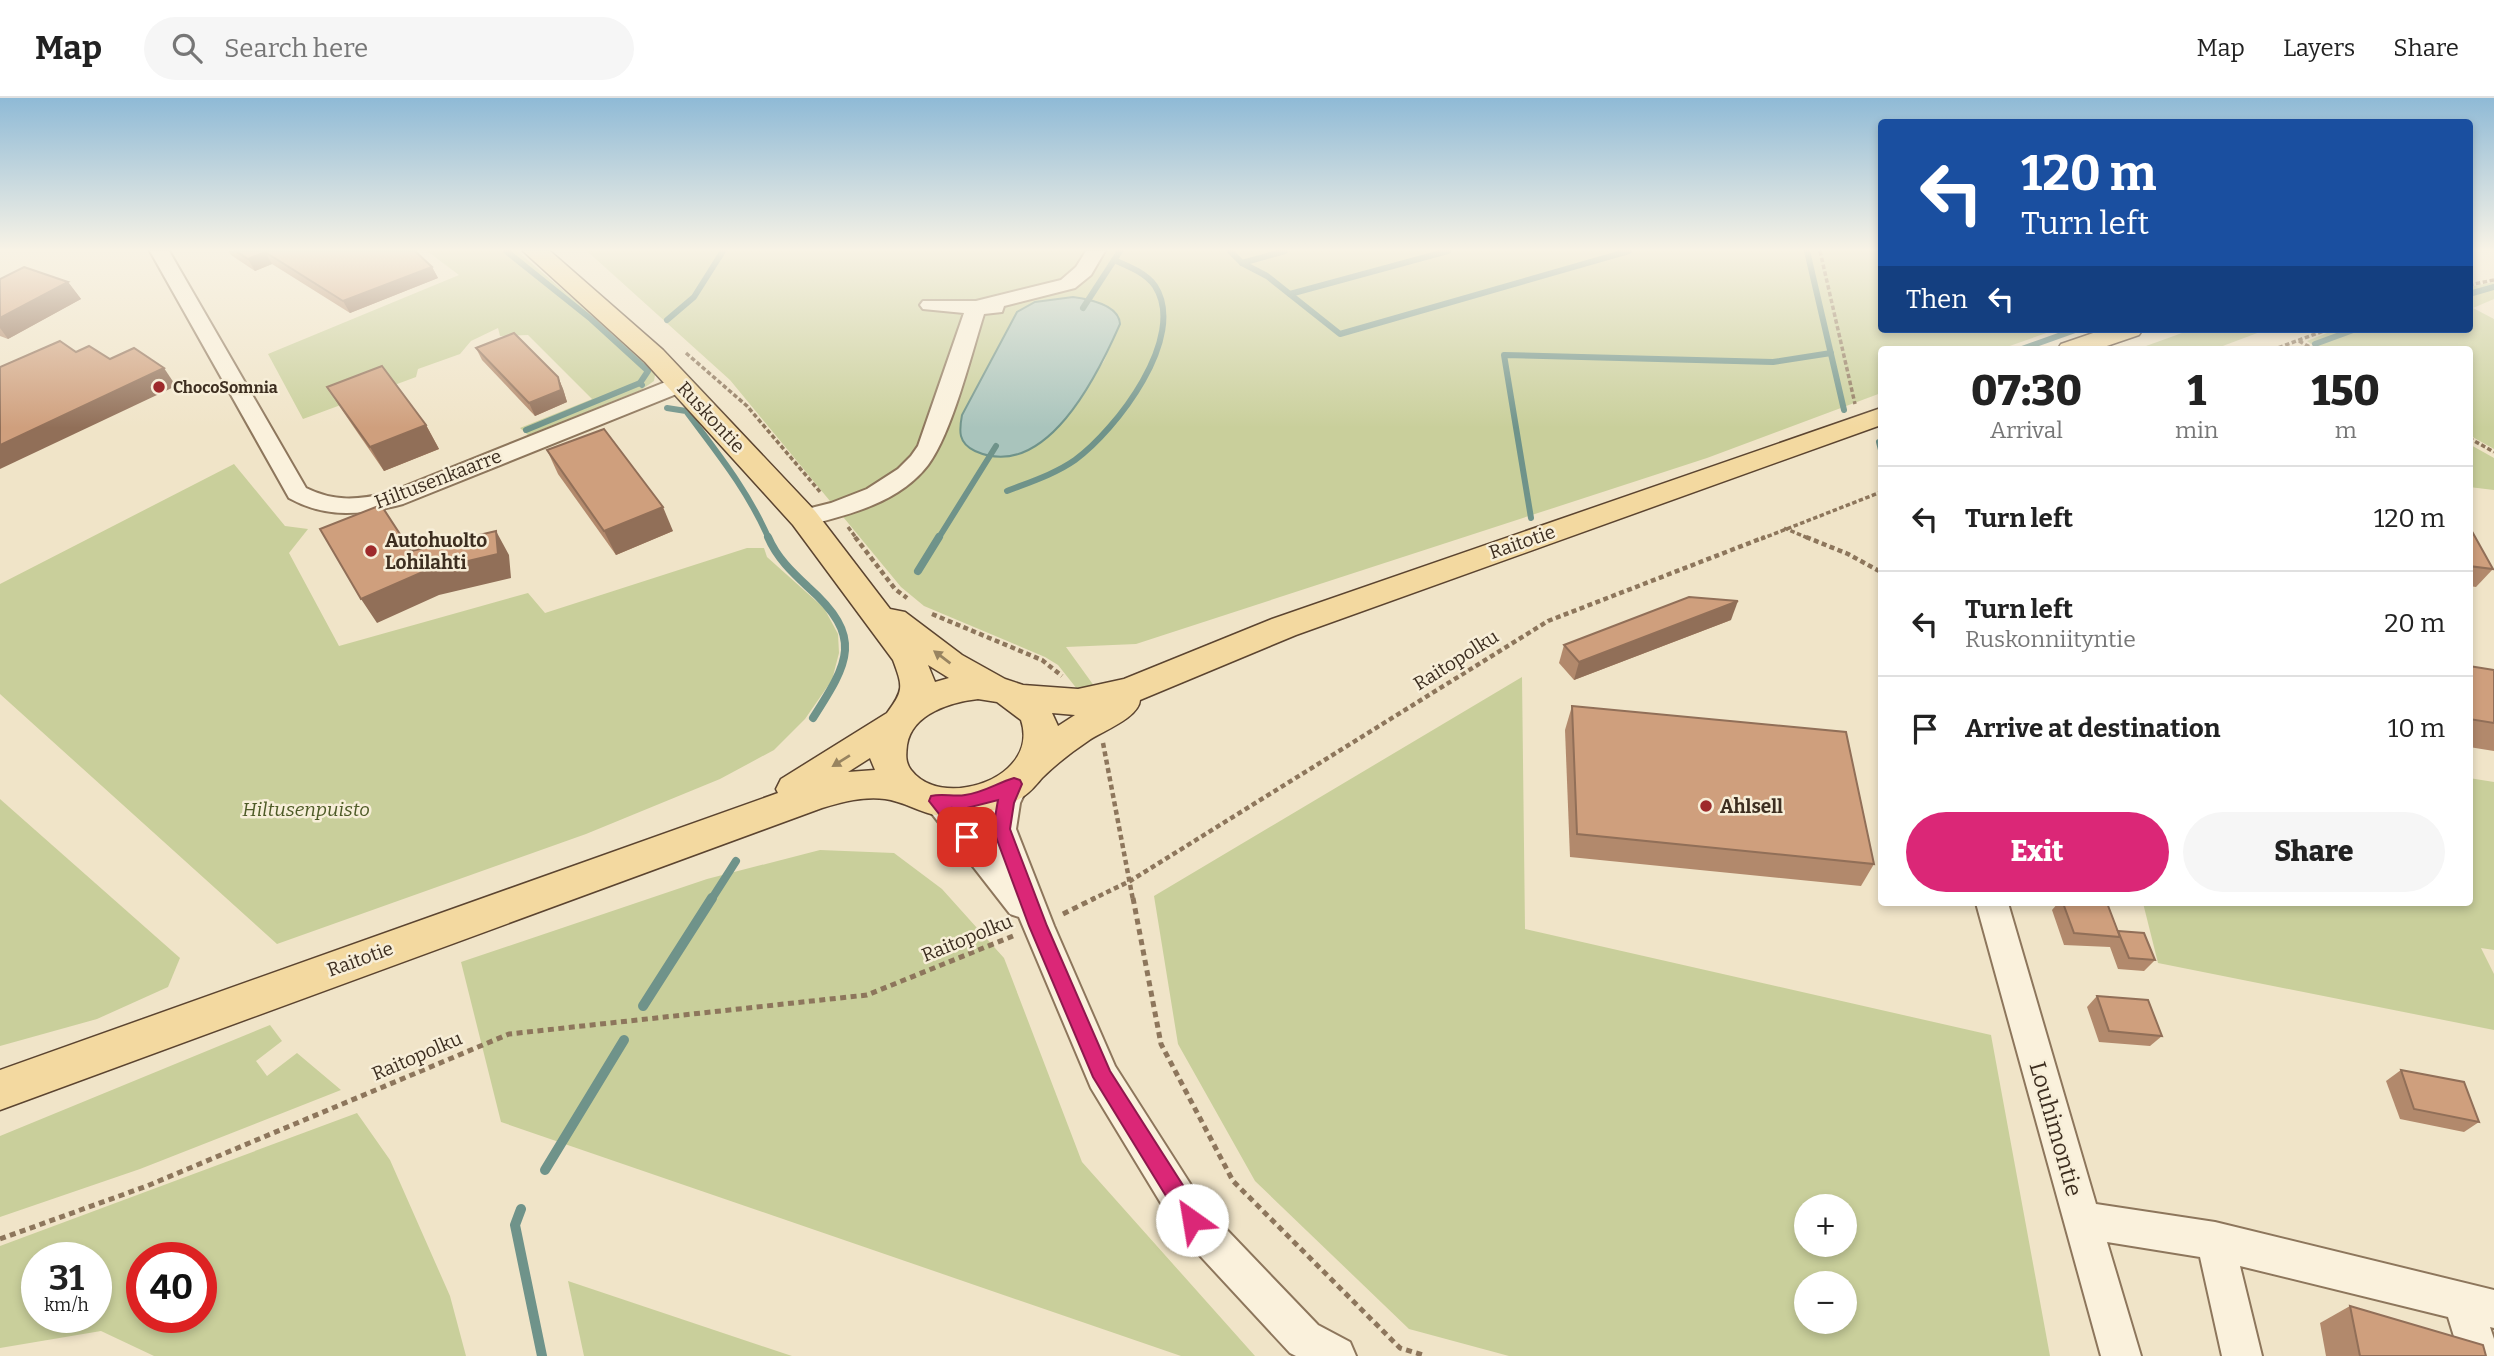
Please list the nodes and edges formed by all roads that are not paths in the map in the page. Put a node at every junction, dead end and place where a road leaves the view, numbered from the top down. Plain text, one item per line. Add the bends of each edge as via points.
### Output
1 (192, 310) edge
2 (601, 310) edge
3 (975, 310) edge
4 (2119, 333) edge
5 (2081, 346) edge
6 (681, 384) junction
7 (1870, 420) edge
8 (804, 518) junction
9 (867, 600) junction
10 (1011, 694) junction
11 (1084, 712) junction
12 (905, 715) junction
13 (1023, 776) junction
14 (925, 797) junction
15 (721, 830) junction
16 (1993, 906) edge
17 (1038, 926) junction
18 (0, 1090) edge
19 (2082, 1220) junction
20 (2215, 1241) junction
21 (2479, 1305) edge
22 (1336, 1356) edge
23 (2121, 1356) edge
24 (2242, 1356) edge
25 (2480, 1356) edge

1 - 6 street, Hiltusenkaarre via 297,493 316,505 339,508 395,499
2 - 6 main road, Ruskontie
3 - 8 street via 921,461 880,492 836,511
4 - 5 main road
6 - 8 main road, Ruskontie
7 - 11 main road, Raitotie via 1284,627
8 - 9 main road, Ruskontie
10 -> 9 main road, Ruskontie via 950,664
9 - 12 main road, Ruskontie via 915,672 919,685
10 - 11 main road
10 - 12 main road via 979,686 956,688 933,695
10 - 13 main road via 1034,712 1041,728 1041,748
11 - 13 main road, Raitotie
12 - 14 main road via 889,741 889,760 897,779
12 -> 15 main road, Raitotie via 817,775
13 - 14 main road via 990,796 963,802
13 - 17 street via 1005,803 1002,829
14 - 15 main road, Raitotie via 884,785 847,786
14 - 17 street
15 - 18 main road, Raitotie
16 - 19 street, Louhimontie
17 - 22 street via 1103,1077 1192,1220 1304,1339
19 - 20 street
19 - 23 street, Louhimontie
20 - 21 street
20 - 24 street
21 - 25 street

